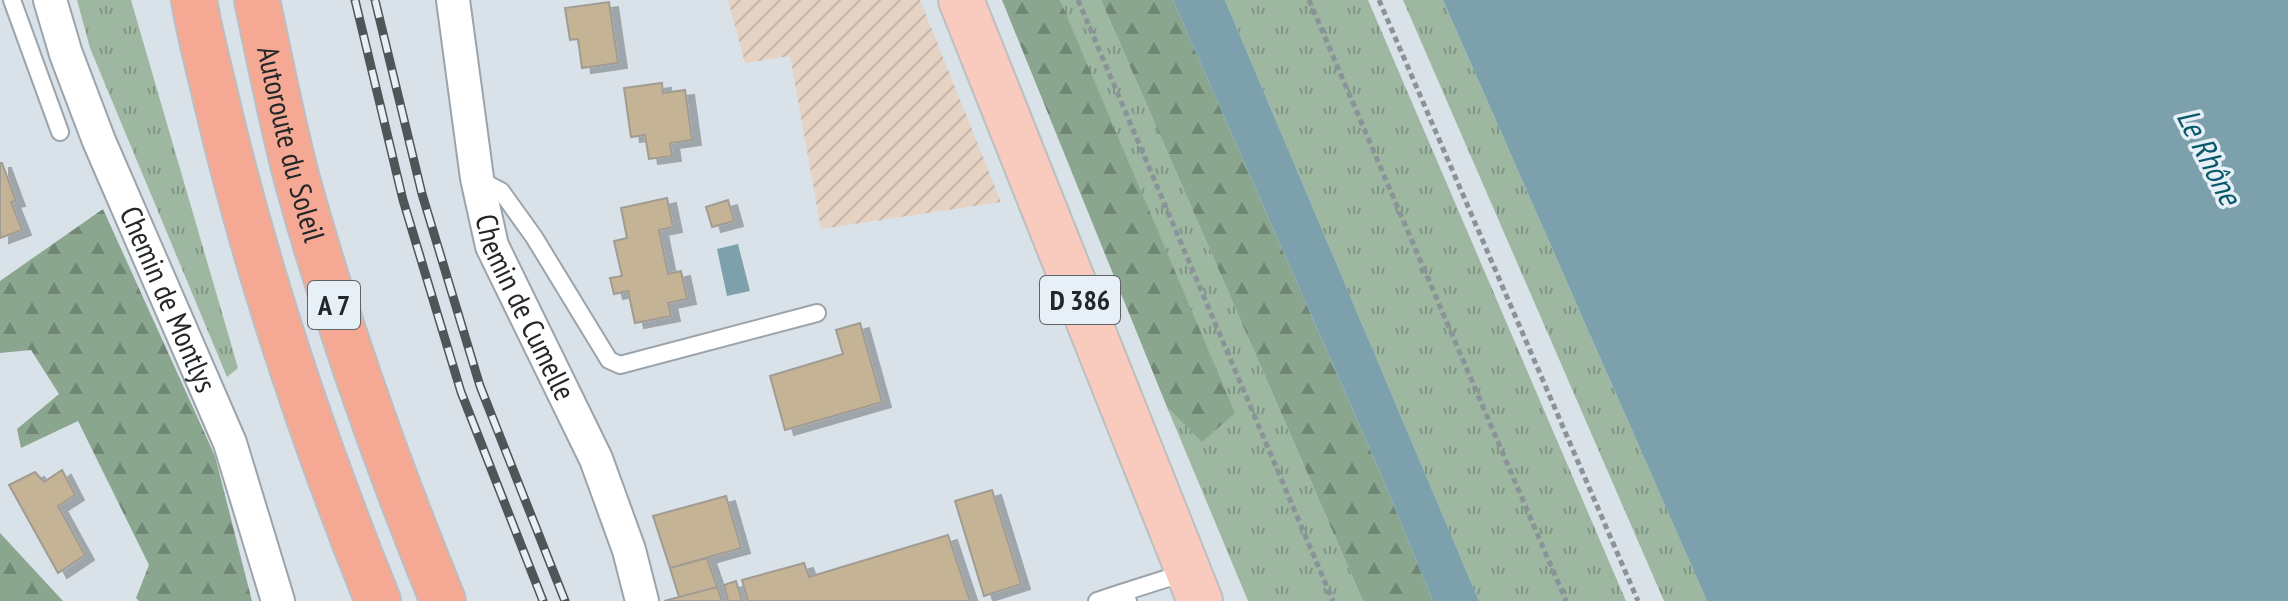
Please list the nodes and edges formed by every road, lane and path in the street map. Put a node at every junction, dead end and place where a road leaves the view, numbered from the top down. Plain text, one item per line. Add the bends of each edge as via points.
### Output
1 (12, 0) edge
2 (50, 0) edge
3 (194, 0) edge
4 (257, 0) edge
5 (453, 0) edge
6 (961, 0) edge
7 (1078, 0) edge
8 (1309, 0) edge
9 (1379, 0) edge
10 (60, 132) dead end
11 (477, 178) junction
12 (817, 313) dead end
13 (1194, 586) edge
14 (1126, 596) edge
15 (278, 601) edge
16 (378, 601) edge
17 (443, 601) edge
18 (642, 601) edge
19 (1097, 601) edge
20 (1333, 601) edge
21 (1566, 601) edge
22 (1638, 601) edge

1 - 10 lane
2 - 15 street, Chemin de Montlys via 99,141 230,443
3 - 16 highway, Autoroute du Soleil / A 7 via 238,191 281,337
4 - 17 highway, Autoroute du Soleil / A 7 via 297,180 337,314 395,483
5 - 11 street, Chemin de Cumelle
6 - 13 main road, D 386
7 - 20 path
8 - 21 path
9 - 22 path
11 - 12 lane via 501,191 609,360 620,365
11 - 18 street, Chemin de Cumelle via 492,246 601,473
13 - 14 lane
14 - 19 lane

